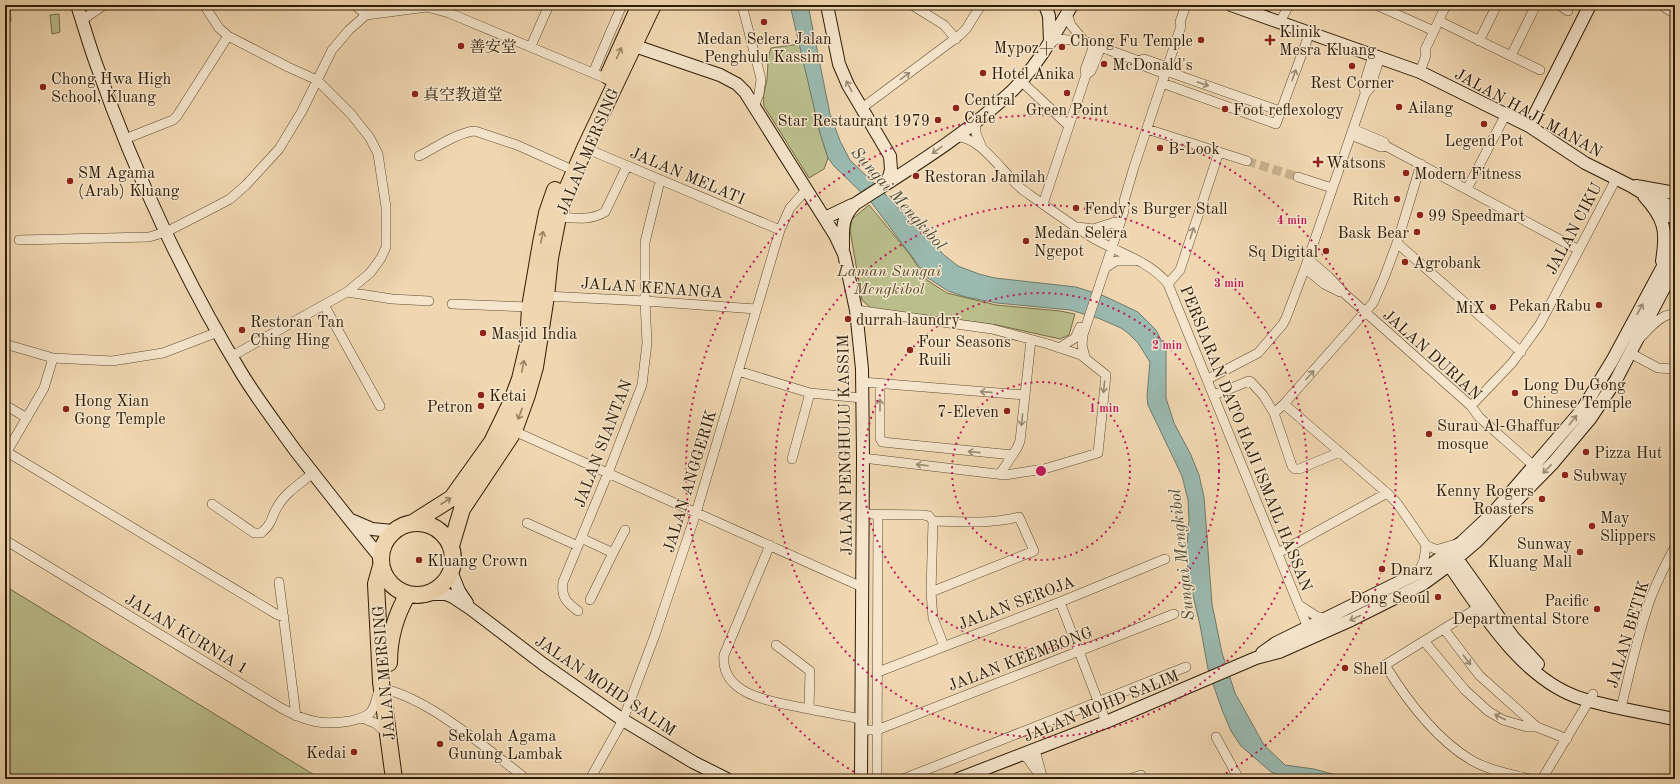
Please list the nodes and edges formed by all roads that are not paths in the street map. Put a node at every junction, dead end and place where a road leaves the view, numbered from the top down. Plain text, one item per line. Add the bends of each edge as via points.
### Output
1 (78, 5) edge
2 (104, 5) edge
3 (204, 5) edge
4 (355, 5) edge
5 (548, 5) edge
6 (622, 5) edge
7 (640, 5) edge
8 (653, 5) edge
9 (742, 5) edge
10 (827, 5) edge
11 (912, 5) edge
12 (981, 5) edge
13 (1045, 5) edge
14 (1186, 5) edge
15 (1192, 5) edge
16 (1231, 5) edge
17 (1289, 5) edge
18 (1376, 5) edge
19 (1446, 5) edge
20 (1497, 5) edge
21 (1536, 5) edge
22 (1559, 5) edge
23 (1590, 5) edge
24 (1661, 5) edge
25 (1393, 8) edge
26 (451, 9) edge
27 (1070, 9) edge
28 (1568, 10) dead end
29 (1675, 14) edge
30 (366, 15) junction
31 (82, 20) junction
32 (1439, 21) junction
33 (1280, 22) junction
34 (1181, 26) junction
35 (1434, 31) junction
36 (1310, 32) junction
37 (228, 36) junction
38 (956, 39) junction
39 (1084, 41) junction
40 (1479, 41) junction
41 (1048, 44) junction
42 (531, 46) junction
43 (635, 46) junction
44 (1097, 46) junction
45 (1377, 56) junction
46 (1511, 56) junction
47 (1540, 70) dead end
48 (1417, 71) junction
49 (1165, 74) junction
50 (600, 76) junction
51 (317, 80) junction
52 (1021, 81) junction
53 (754, 107) junction
54 (862, 108) junction
55 (1280, 111) junction
56 (1506, 114) junction
57 (976, 121) junction
58 (1069, 126) junction
59 (1529, 126) junction
60 (1147, 129) junction
61 (1352, 132) junction
62 (956, 137) junction
63 (125, 139) junction
64 (585, 148) junction
65 (983, 149) junction
66 (1219, 152) junction
67 (419, 156) dead end
68 (890, 156) junction
69 (1248, 161) tunnel mouth
70 (1421, 164) junction
71 (916, 165) junction
72 (566, 166) junction
73 (627, 166) junction
74 (1298, 177) tunnel mouth
75 (1616, 179) junction
76 (660, 181) junction
77 (888, 183) junction
78 (1332, 188) junction
79 (1466, 189) junction
80 (806, 190) junction
81 (1640, 192) junction
82 (1675, 193) edge
83 (1124, 201) junction
84 (855, 204) junction
85 (1043, 204) junction
86 (1675, 208) edge
87 (558, 217) junction
88 (825, 218) junction
89 (1675, 218) edge
90 (1115, 222) junction
91 (1076, 227) junction
92 (780, 230) junction
93 (166, 232) junction
94 (19, 240) dead end
95 (1397, 242) junction
96 (1675, 244) edge
97 (1109, 246) junction
98 (1579, 250) junction
99 (844, 254) junction
100 (1308, 259) junction
101 (1140, 261) junction
102 (1675, 267) edge
103 (1305, 268) junction
104 (1103, 270) junction
105 (1660, 272) junction
106 (1675, 281) edge
107 (1168, 284) junction
108 (347, 292) junction
109 (1345, 294) junction
110 (546, 296) junction
111 (429, 301) dead end
112 (645, 301) junction
113 (452, 304) dead end
114 (324, 305) junction
115 (530, 308) junction
116 (756, 309) junction
117 (856, 310) junction
118 (1365, 313) junction
119 (1651, 314) junction
120 (1675, 315) edge
121 (218, 332) junction
122 (1080, 334) junction
123 (1031, 340) junction
124 (1637, 340) junction
125 (5, 344) edge
126 (1059, 348) junction
127 (1521, 352) junction
128 (1630, 353) junction
129 (232, 356) junction
130 (1085, 357) junction
131 (53, 358) junction
132 (1675, 368) edge
133 (738, 371) junction
134 (1208, 379) junction
135 (862, 382) junction
136 (880, 384) junction
137 (810, 393) junction
138 (1214, 394) junction
139 (1025, 395) junction
140 (862, 398) junction
141 (1284, 404) junction
142 (5, 406) edge
143 (380, 406) dead end
144 (1471, 406) junction
145 (1274, 413) junction
146 (27, 418) junction
147 (514, 431) junction
148 (902, 444) junction
149 (1340, 452) junction
150 (6, 453) edge
151 (1013, 456) junction
152 (863, 458) junction
153 (792, 459) dead end
154 (900, 462) junction
155 (1534, 466) junction
156 (313, 473) junction
157 (608, 473) junction
158 (1000, 474) junction
159 (1387, 493) junction
160 (212, 504) dead end
161 (696, 513) junction
162 (862, 514) junction
163 (878, 514) junction
164 (350, 520) junction
165 (933, 521) junction
166 (414, 522) junction
167 (527, 523) dead end
168 (625, 530) dead end
169 (392, 531) junction
170 (5, 540) edge
171 (580, 542) junction
172 (1462, 542) junction
173 (770, 545) junction
174 (1426, 545) junction
175 (451, 546) junction
176 (1675, 547) edge
177 (613, 553) junction
178 (1278, 553) junction
179 (1450, 558) junction
180 (1165, 559) dead end
181 (381, 562) junction
182 (451, 571) junction
183 (1418, 574) junction
184 (279, 582) dead end
185 (862, 587) junction
186 (931, 592) junction
187 (408, 594) junction
188 (428, 594) junction
189 (590, 600) dead end
190 (1060, 602) junction
191 (1299, 605) junction
192 (1479, 607) junction
193 (471, 609) junction
194 (578, 611) dead end
195 (1174, 614) dead end
196 (284, 617) junction
197 (1327, 618) junction
198 (1444, 629) junction
199 (1310, 632) junction
200 (1424, 641) junction
201 (776, 646) dead end
202 (944, 646) junction
203 (1078, 652) junction
204 (1186, 667) dead end
205 (878, 672) junction
206 (386, 687) junction
207 (1592, 697) junction
208 (1098, 702) junction
209 (1622, 704) junction
210 (809, 709) junction
211 (1675, 711) edge
212 (296, 716) junction
213 (362, 718) junction
214 (1675, 719) edge
215 (623, 720) junction
216 (1106, 722) junction
217 (861, 725) junction
218 (1537, 727) junction
219 (877, 730) junction
220 (388, 735) junction
221 (1216, 737) dead end
222 (1567, 739) junction
223 (1035, 750) junction
224 (1023, 755) junction
225 (861, 766) junction
226 (394, 779) edge
227 (404, 779) edge
228 (526, 779) edge
229 (590, 779) edge
230 (728, 779) edge
231 (860, 779) edge
232 (866, 779) edge
233 (877, 779) edge
234 (903, 779) edge
235 (958, 779) edge
236 (1042, 779) edge
237 (1130, 779) edge
238 (1143, 779) edge
239 (1239, 779) edge
240 (1530, 779) edge
241 (1542, 779) edge

1 - 31 street
2 - 31 street
3 - 37 street via 219,28
4 - 30 street
5 - 42 street
6 - 50 street, JALAN MERSING
50 -> 7 highway, JALAN MERSING
8 - 43 highway, JALAN MERSING
9 - 53 street via 761,80
54 -> 10 street via 848,85 840,64
11 - 38 street via 944,25
12 - 38 street via 966,29
13 - 41 street via 1049,16
14 - 34 street
15 - 34 street via 1185,23
16 - 33 street, JALAN HAJI MANAN
17 - 33 street
18 - 25 street
19 - 32 street
20 - 40 street
21 - 46 street
22 - 28 street
23 - 59 street
24 - 29 street
25 - 35 street
26 - 30 street via 427,7
26 - 42 street
27 - 39 street via 1071,25
27 - 41 street
30 - 51 street via 332,50
31 - 63 street
32 - 35 street
32 - 40 street
33 - 36 street, JALAN HAJI MANAN
34 - 49 street
35 - 48 street via 1425,50 1426,55
36 - 45 street, JALAN HAJI MANAN
55 -> 36 street
37 - 51 street via 288,68
37 - 63 street via 177,116 173,120
54 -> 38 street
39 - 41 street via 1056,39
39 - 44 street
40 - 46 street
41 - 52 street
42 - 50 street
43 - 53 street, JALAN PENGHULU KASSIM via 720,75 737,84
43 - 64 highway, JALAN MERSING
44 - 49 street via 1139,61 1144,59
44 - 58 street via 1085,70 1086,75
45 - 48 street, JALAN HAJI MANAN
45 - 61 street via 1364,85 1365,94
46 - 47 street
48 - 56 street, JALAN HAJI MANAN
49 -> 55 street
49 - 55 street via 1276,124
49 - 60 street
50 - 72 highway, JALAN MERSING
51 - 93 street via 279,149 246,185 230,199
51 - 108 street via 351,114 370,138 378,154 386,207 386,247 381,258 370,273
52 - 57 street
52 - 58 street
53 - 80 street, JALAN PENGHULU KASSIM
54 - 68 street
56 - 59 street, JALAN HAJI MANAN
56 - 79 street
57 - 62 street
57 - 65 street via 976,133
58 - 85 street
59 - 75 street, JALAN HAJI MANAN
60 - 66 street
60 - 83 street
61 - 70 street via 1384,142 1386,146
61 - 78 street
62 - 65 street via 962,136
62 -> 71 street
63 - 93 street
64 - 73 street, JALAN MELATI
64 - 87 highway, JALAN MERSING
65 - 85 street, PERSIARAN DATO HAJI ISMAIL HASSAN via 1017,185
66 - 69 street
107 -> 66 street via 1180,270
67 - 72 street via 469,131 499,138
68 - 71 street via 899,163
68 - 77 street via 891,170
70 - 79 street
70 - 95 street
71 - 77 street
115 -> 72 highway, JALAN MERSING via 547,213
73 - 76 street, JALAN MELATI
73 - 87 street via 605,212 586,218
74 - 78 street
75 - 81 street, JALAN HAJI MANAN
75 - 98 street, JALAN CIKU
76 - 92 street, JALAN MELATI
76 - 112 street, JALAN SIANTAN via 645,242
77 - 84 street
78 - 100 street
79 - 98 street
80 - 88 street, JALAN PENGHULU KASSIM
80 - 92 street, JALAN ANGGERIK via 790,208
81 - 82 street
81 - 86 street, JALAN HAJI MANAN
81 - 89 street, JALAN HAJI MANAN
81 - 105 street via 1656,210 1665,230
83 - 90 street
83 - 97 street via 1124,211
84 - 88 street
84 - 99 street via 848,211 843,225
85 - 91 street, PERSIARAN DATO HAJI ISMAIL HASSAN
87 - 110 highway, JALAN MERSING
88 - 99 street, JALAN PENGHULU KASSIM
90 - 91 street via 1093,229
90 - 97 street
91 - 97 street, PERSIARAN DATO HAJI ISMAIL HASSAN
92 - 116 street, JALAN ANGGERIK
93 - 94 street via 149,237 125,239
93 - 121 street
95 - 118 street via 1373,303
95 - 127 street
96 - 105 street
97 - 101 street, PERSIARAN DATO HAJI ISMAIL HASSAN
97 - 104 street
98 - 127 street, JALAN CIKU via 1540,324
99 - 117 street, JALAN PENGHULU KASSIM
100 - 103 street
100 - 109 street, JALAN DURIAN via 1330,277
101 - 104 street via 1116,261
101 - 107 street, PERSIARAN DATO HAJI ISMAIL HASSAN via 1160,274
102 - 119 street
103 - 109 street, JALAN DURIAN via 1324,284
103 - 134 street via 1286,318 1265,345 1252,357
104 - 122 street
155 -> 105 street via 1578,415 1597,387
106 - 119 street via 1666,298
107 - 134 street, PERSIARAN DATO HAJI ISMAIL HASSAN
108 - 111 street via 392,299
108 - 114 street
109 - 118 street, JALAN DURIAN
110 - 112 street, JALAN KENANGA
110 -> 147 highway, JALAN MERSING via 535,367
112 - 116 street, JALAN KENANGA
112 - 157 street, JALAN SIANTAN via 647,343 642,385
113 - 115 street
114 - 129 street
114 - 143 street
166 -> 115 highway, JALAN MERSING via 452,498 492,442 520,380 528,345
116 - 133 street, JALAN ANGGERIK
117 - 123 street via 992,329
117 - 135 street, JALAN PENGHULU KASSIM
141 -> 118 street, JALAN DURIAN
118 - 144 street, JALAN DURIAN
119 - 124 street
120 - 124 street via 1661,317
121 - 129 street
121 - 131 street via 163,353 138,358 112,361
122 - 126 street
122 - 130 street
123 - 126 street
123 - 139 street
124 - 128 street
125 - 131 street
126 - 130 street
127 - 144 street, JALAN CIKU
128 - 132 street via 1658,368
128 -> 179 street via 1604,400 1574,440 1495,523
129 - 156 street via 255,393
130 -> 158 street via 1106,375 1098,453 1044,469
131 - 146 street via 44,388
133 - 137 street
133 - 161 street, JALAN ANGGERIK
134 - 138 street, PERSIARAN DATO HAJI ISMAIL HASSAN
135 - 136 street
135 - 140 street, JALAN PENGHULU KASSIM
139 -> 136 street
148 -> 136 street via 885,443 880,438
137 - 140 street
137 - 153 street
138 - 145 street via 1249,381
138 - 178 street, PERSIARAN DATO HAJI ISMAIL HASSAN
139 -> 151 street via 1020,441
140 - 152 street, JALAN PENGHULU KASSIM
141 - 145 street, JALAN DURIAN
141 - 149 street
142 - 146 street
144 - 155 street, JALAN DURIAN via 1479,417
145 - 149 street via 1295,469
146 - 150 street
147 - 157 street
147 - 175 highway, JALAN MERSING via 462,509
151 -> 148 street
148 - 154 street
149 - 159 street
150 - 196 street
151 - 158 street
152 - 154 street
152 - 162 street, JALAN PENGHULU KASSIM
158 -> 154 street
155 - 172 street via 1493,513
156 - 160 street via 286,495 277,506 273,520 261,533 254,533
156 - 164 street
157 - 161 street
157 - 171 street, JALAN SIANTAN
159 - 174 street
159 - 178 street
161 - 173 street
161 - 215 street, JALAN ANGGERIK
162 - 163 street
162 - 185 street, JALAN PENGHULU KASSIM
163 - 165 street via 924,515
163 - 205 street, JALAN PENGHULU KASSIM
164 - 169 street via 372,529
164 - 181 street
165 - 186 street
165 - 186 street via 982,523 1019,517 1034,552
166 - 169 highway
166 - 175 highway via 433,526
167 - 171 street
168 - 177 street
169 - 181 highway via 381,551
170 - 212 street, JALAN KURNIA 1
171 - 177 street
171 - 194 street, JALAN SIANTAN via 562,590 567,603
172 - 174 street via 1439,549
172 - 179 street
173 - 185 street
173 - 210 street via 724,655 724,671 735,685 752,696
174 - 183 street via 1424,560
175 - 182 highway via 454,559
176 - 209 street, JALAN BETIK via 1651,598
177 - 189 street
178 - 191 street, PERSIARAN DATO HAJI ISMAIL HASSAN
179 - 183 street
179 - 192 street
179 -> 199 street via 1423,584 1356,618
179 - 207 street via 1532,659 1554,677
180 - 190 street, JALAN SEROJA
181 - 187 highway via 389,583 397,590
181 - 206 highway, JALAN MERSING via 376,584
182 - 188 highway via 445,582
182 - 193 street, JALAN MOHD SALIM via 458,591
183 - 197 street
184 - 196 street
185 - 217 street, JALAN PENGHULU KASSIM
186 - 202 street via 933,618
187 - 188 highway
187 - 206 highway, JALAN MERSING via 394,623
188 - 193 street, JALAN MOHD SALIM via 446,594
190 - 202 street, JALAN SEROJA
190 - 203 street
191 - 197 street via 1316,616
191 - 199 street, PERSIARAN DATO HAJI ISMAIL HASSAN
192 - 198 street
192 - 207 street via 1526,665 1550,684 1582,699
193 - 215 street, JALAN MOHD SALIM
195 - 203 street, JALAN KEEMBONG
196 - 212 street
197 - 199 street
198 - 200 street
198 -> 218 street via 1479,675
199 - 216 street, JALAN MOHD SALIM via 1276,643 1256,658
218 -> 200 street via 1527,727 1503,720 1488,711 1466,690
200 - 240 street via 1385,665 1403,694 1460,752 1490,768
201 - 210 street via 810,671
202 - 205 street, JALAN SEROJA
203 - 208 street
203 - 219 street, JALAN KEEMBONG
204 - 208 street, JALAN MOHD SALIM
205 - 219 street, JALAN PENGHULU KASSIM
206 - 213 street via 373,709
206 - 220 highway, JALAN MERSING
206 - 227 highway, JALAN MERSING
206 - 228 street via 410,697 446,718
207 - 209 street
207 - 222 street
208 - 216 street
208 - 234 street, JALAN MOHD SALIM
209 - 211 street
209 - 214 street
210 - 217 street
212 - 213 street, JALAN KURNIA 1 via 322,724
213 - 220 street via 372,721
215 - 229 street, JALAN ANGGERIK
215 - 230 street, JALAN MOHD SALIM via 693,762
216 - 223 street, JALAN MOHD SALIM
217 - 219 street
217 - 225 street, JALAN PENGHULU KASSIM
218 - 222 street
219 - 233 street, JALAN PENGHULU KASSIM
220 - 226 highway, JALAN MERSING
221 - 239 street
222 - 241 street
223 - 224 street, JALAN MOHD SALIM
223 - 236 street
224 - 235 street, JALAN MOHD SALIM
224 - 236 street
225 - 231 street, JALAN PENGHULU KASSIM
225 - 232 street
237 - 238 street via 1141,775

